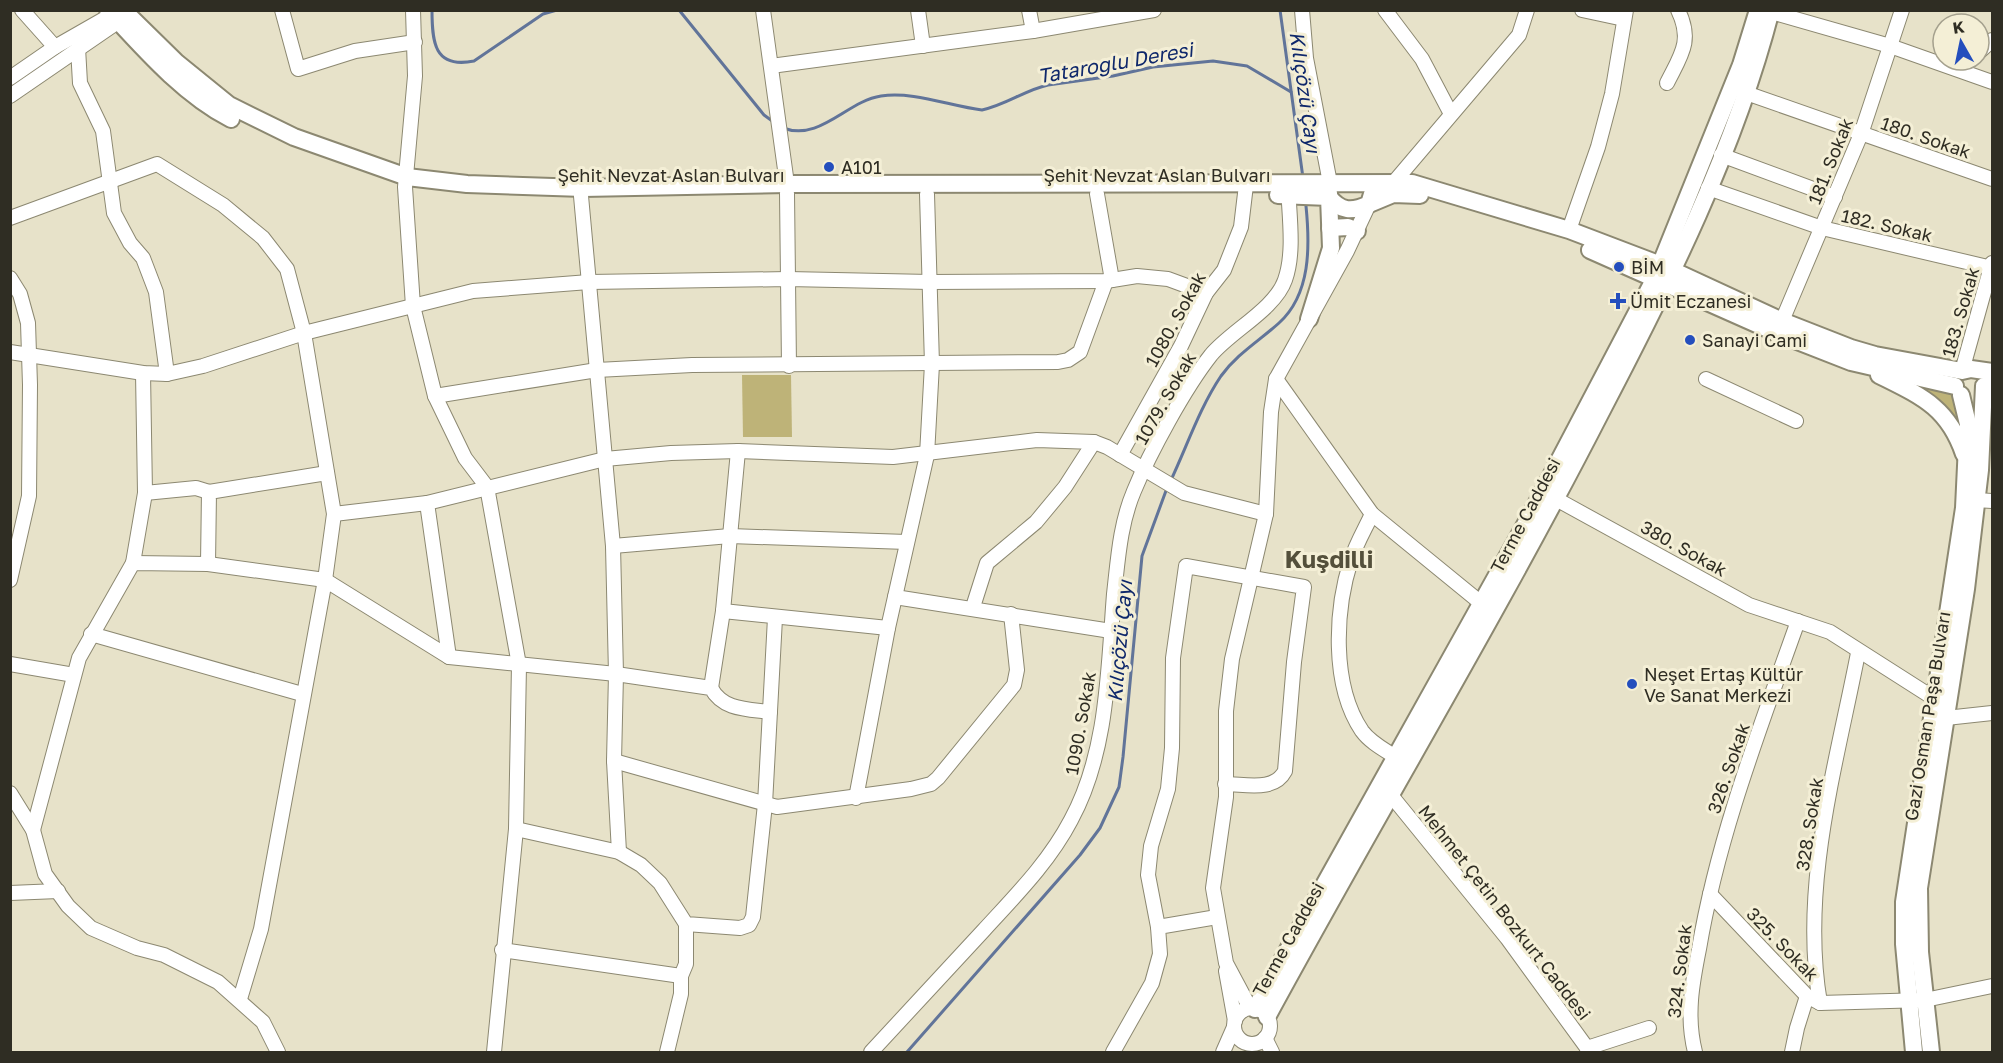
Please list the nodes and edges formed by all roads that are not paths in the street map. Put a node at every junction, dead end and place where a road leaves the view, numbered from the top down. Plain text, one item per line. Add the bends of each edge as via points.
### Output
1 (22, 10) edge
2 (282, 10) edge
3 (413, 10) edge
4 (763, 10) edge
5 (918, 10) edge
6 (1029, 10) edge
7 (1154, 10) edge
8 (1302, 10) edge
9 (1385, 10) edge
10 (1527, 10) edge
11 (1582, 10) edge
12 (1678, 10) edge
13 (1902, 10) edge
14 (1767, 11) edge
15 (120, 13) edge
16 (1625, 15) edge
17 (1033, 31) junction
18 (415, 42) junction
19 (923, 46) junction
20 (1890, 46) junction
21 (55, 47) junction
22 (78, 48) junction
23 (1931, 60) edge
24 (771, 66) junction
25 (1966, 72) edge
26 (10, 78) edge
27 (1992, 82) edge
28 (1667, 83) dead end
29 (1746, 93) junction
30 (10, 96) edge
31 (1451, 114) junction
32 (1861, 134) junction
33 (1721, 155) junction
34 (1992, 179) edge
35 (110, 181) junction
36 (406, 182) junction
37 (1395, 182) junction
38 (1375, 184) junction
39 (1708, 188) junction
40 (787, 189) junction
41 (1289, 189) junction
42 (1245, 190) junction
43 (1324, 190) junction
44 (927, 194) junction
45 (1097, 194) junction
46 (581, 196) junction
47 (1835, 197) junction
48 (1369, 204) junction
49 (10, 218) edge
50 (1330, 228) junction
51 (1822, 228) junction
52 (1569, 230) junction
53 (1357, 231) junction
54 (1339, 250) junction
55 (1992, 266) edge
56 (1664, 274) junction
57 (10, 278) edge
58 (788, 279) junction
59 (1109, 280) junction
60 (589, 282) junction
61 (930, 282) junction
62 (1206, 293) junction
63 (413, 306) junction
64 (1309, 319) joint
65 (1782, 321) junction
66 (304, 333) junction
67 (10, 352) edge
68 (28, 353) junction
69 (1851, 362) junction
70 (932, 364) junction
71 (789, 366) junction
72 (597, 370) junction
73 (1967, 370) junction
74 (143, 373) junction
75 (167, 374) junction
76 (1276, 379) junction
77 (1706, 379) dead end
78 (1990, 382) edge
79 (1958, 391) junction
80 (435, 396) junction
81 (1796, 421) dead end
82 (1992, 433) edge
83 (1094, 442) junction
84 (738, 451) junction
85 (1981, 452) junction
86 (927, 454) junction
87 (1120, 454) junction
88 (605, 459) junction
89 (1967, 465) junction
90 (1145, 470) junction
91 (327, 473) junction
92 (487, 487) junction
93 (208, 492) junction
94 (145, 493) junction
95 (1556, 500) junction
96 (1984, 501) edge
97 (427, 503) junction
98 (334, 514) junction
99 (1266, 514) junction
100 (1372, 514) junction
101 (730, 536) junction
102 (907, 542) junction
103 (613, 546) junction
104 (133, 563) junction
105 (208, 564) junction
106 (1252, 576) junction
107 (10, 580) edge
108 (325, 580) junction
109 (895, 597) junction
110 (1481, 603) junction
111 (973, 607) junction
112 (723, 611) junction
113 (1011, 614) junction
114 (775, 618) junction
115 (1798, 621) junction
116 (888, 628) junction
117 (1111, 631) junction
118 (91, 634) junction
119 (1858, 653) junction
120 (449, 657) junction
121 (10, 664) edge
122 (519, 665) junction
123 (616, 674) junction
124 (74, 675) junction
125 (711, 688) junction
126 (302, 694) junction
127 (1935, 699) junction
128 (770, 712) junction
129 (1992, 713) edge
130 (1947, 718) junction
131 (1394, 756) junction
132 (614, 761) junction
133 (1225, 784) junction
134 (10, 793) edge
135 (1390, 794) junction
136 (856, 798) junction
137 (765, 804) junction
138 (516, 829) junction
139 (33, 830) junction
140 (618, 852) junction
141 (58, 891) junction
142 (10, 893) edge
143 (1710, 894) junction
144 (1217, 917) junction
145 (686, 924) junction
146 (1158, 927) junction
147 (502, 950) junction
148 (1226, 963) junction
149 (681, 976) junction
150 (1992, 986) edge
151 (1807, 996) junction
152 (240, 999) junction
153 (1917, 1001) junction
154 (1820, 1003) junction
155 (1258, 1012) junction
156 (1235, 1024) junction
157 (1649, 1028) dead end
158 (1265, 1038) junction
159 (1247, 1048) edge
160 (1588, 1050) edge
161 (278, 1053) edge
162 (494, 1053) edge
163 (666, 1053) edge
164 (871, 1053) edge
165 (1113, 1053) edge
166 (1223, 1053) edge
167 (1272, 1053) edge
168 (1695, 1053) edge
169 (1792, 1053) edge
170 (1914, 1053) edge
171 (1931, 1053) edge

1 - 21 street
2 - 18 street via 298,69 355,51
3 - 18 street
4 - 24 street
5 - 19 street
6 - 17 street
7 - 17 street
8 - 43 street
9 - 31 street via 1422,59
10 - 31 street via 1519,35
11 - 16 street
12 - 28 street via 1687,37
13 - 20 street, 181. Sokak
14 - 20 street
14 - 29 main road, Terme Caddesi
14 - 56 main road, Terme Caddesi via 1741,65
15 - 21 street
15 - 22 street
15 - 36 main road, Şehit Nevzat Aslan Bulvarı via 229,105 294,137
16 - 52 street via 1612,94
17 - 19 street
18 - 36 street
19 - 24 street
20 - 23 street
20 - 32 street, 181. Sokak
21 - 26 street
22 - 30 street
22 - 35 street via 80,83 103,131
24 - 40 street
25 - 27 street
29 - 32 street, 180. Sokak
29 - 33 main road, Terme Caddesi
31 - 37 street
32 - 34 street, 180. Sokak
32 - 47 street, 181. Sokak
33 - 39 main road, Terme Caddesi
33 - 47 street
35 - 49 street
35 - 66 street via 157,164 223,205 263,238 287,269
35 - 75 street via 120,228 143,258 156,292
36 - 40 main road, Şehit Nevzat Aslan Bulvarı
36 - 46 main road, Şehit Nevzat Aslan Bulvarı via 463,194
36 - 63 street
37 - 38 main road
37 - 52 main road via 1412,183
38 - 43 main road
38 - 48 main road
39 - 51 street, 182. Sokak
39 - 56 main road, Terme Caddesi
40 - 42 main road, Şehit Nevzat Aslan Bulvarı
40 - 44 main road, Şehit Nevzat Aslan Bulvarı
40 - 46 main road, Şehit Nevzat Aslan Bulvarı
40 - 58 street
41 - 42 main road, Şehit Nevzat Aslan Bulvarı
41 - 43 main road, Şehit Nevzat Aslan Bulvarı
41 - 90 street, 1079. Sokak via 1289,255 1284,283 1270,302 1232,333 1205,363
42 - 45 main road, Şehit Nevzat Aslan Bulvarı
42 - 62 street, 1080. Sokak via 1241,227 1233,249 1224,270
43 - 48 main road via 1344,210 1357,210
43 - 50 main road
44 - 45 main road, Şehit Nevzat Aslan Bulvarı
44 - 61 street
45 - 59 street
46 - 60 street
47 - 51 street, 181. Sokak
48 - 53 street
48 - 56 main road via 1393,194 1416,194 1566,239
50 - 53 main road
50 - 54 main road
51 - 55 street, 182. Sokak
51 - 65 street, 181. Sokak
52 - 56 main road
53 - 54 street
54 - 64 main road
55 - 73 street, 183. Sokak
56 - 65 main road
56 - 69 main road via 1777,333
56 - 95 main road, Terme Caddesi
56 - 110 main road, Terme Caddesi
57 - 68 street via 24,306
58 - 60 street
58 - 61 street
58 - 71 street
59 - 61 street
59 - 62 street via 1157,277
59 - 70 street via 1080,352 1068,360
60 - 63 street via 473,291
60 - 72 street
61 - 70 street
62 - 87 street, 1080. Sokak
63 - 66 street
63 - 80 street
64 - 76 street
65 - 73 main road via 1875,355
66 - 75 street
66 - 91 street
67 - 68 street
68 - 74 street
68 - 107 street via 29,496
69 - 79 main road
69 - 89 main road via 1931,403 1957,435
70 - 71 street
70 - 86 street
71 - 72 street via 692,365
72 - 80 street
72 - 88 street
73 - 78 main road via 1980,373
73 - 79 main road via 1956,378
74 - 75 street
74 - 94 street
76 - 99 street
76 - 100 street
77 - 81 street
78 - 79 main road via 1978,396 1970,398
78 - 85 main road, Gazi Osman Paşa Bulvarı
79 - 89 main road, Gazi Osman Paşa Bulvarı via 1968,424
80 - 92 street via 465,458
82 - 85 main road
83 - 86 street via 1009,441
83 - 87 street
83 - 111 street via 1036,522 987,563
84 - 86 street via 893,457
84 - 88 street
84 - 101 street
85 - 96 main road, Gazi Osman Paşa Bulvarı
86 - 102 street
87 - 90 street
88 - 92 street
88 - 103 street
89 - 127 main road, Gazi Osman Paşa Bulvarı
90 - 99 street via 1184,493
90 - 117 street, 1090. Sokak via 1123,524
91 - 93 street
91 - 98 street
92 - 97 street
92 - 122 street
93 - 94 street via 196,488
93 - 105 street
94 - 104 street
95 - 115 street, 380. Sokak via 1749,605
95 - 135 main road, Terme Caddesi
96 - 130 main road, Gazi Osman Paşa Bulvarı
97 - 98 street
97 - 120 street
98 - 108 street
99 - 106 street
100 - 110 street
100 - 131 street via 1345,581 1338,631 1340,658 1345,687 1362,731
101 - 102 street
101 - 103 street
101 - 112 street
102 - 109 street
103 - 123 street
104 - 105 street
104 - 118 street
105 - 108 street
106 - 133 street via 1236,642 1226,711
106 - 133 street via 1305,587 1285,771 1280,781 1271,785
106 - 146 street via 1186,566 1173,658 1172,748 1167,789 1151,846 1148,875
108 - 120 street
108 - 126 street
109 - 111 street
109 - 116 street
110 - 131 main road, Terme Caddesi
111 - 113 street
112 - 114 street
112 - 125 street
113 - 117 street
113 - 136 street via 1017,670 1014,685 953,760 931,784
114 - 116 street
114 - 128 street
115 - 119 street, 380. Sokak via 1830,632
115 - 143 street, 326. Sokak via 1727,827
116 - 136 street
117 - 164 street, 1090. Sokak via 1097,748 1087,788 1071,821 1036,873
118 - 124 street
118 - 126 street
119 - 127 street, 380. Sokak
119 - 154 street, 328. Sokak via 1814,910
120 - 122 street
121 - 124 street
122 - 123 street
122 - 138 street
123 - 125 street
123 - 132 street
124 - 139 street
125 - 128 street via 717,699 728,706
126 - 152 street via 261,929
127 - 153 main road, Gazi Osman Paşa Bulvarı via 1904,902
128 - 137 street
129 - 130 street
130 - 153 main road, Gazi Osman Paşa Bulvarı via 1920,888
131 - 155 main road, Terme Caddesi
132 - 137 street
132 - 140 street
133 - 144 street via 1213,888
134 - 139 street
135 - 155 main road, Terme Caddesi
135 - 160 street, Mehmet Çetin Bozkurt Caddesi via 1507,938
136 - 137 street via 790,806
137 - 145 street via 749,925 740,928
138 - 140 street
138 - 147 street
139 - 141 street via 45,874
140 - 145 street via 641,865 660,883
141 - 142 street
141 - 152 street via 91,928 192,968
143 - 151 street, 325. Sokak
143 - 168 street, 324. Sokak via 1689,1003
144 - 146 street
144 - 148 street
145 - 149 street via 686,964
146 - 165 street via 1157,969
147 - 149 street
147 - 162 street
148 - 155 street
148 - 156 street
149 - 163 street via 681,994
150 - 153 street, 325. Sokak
151 - 154 street, 325. Sokak
151 - 169 street
152 - 161 street via 263,1022
153 - 154 street, 325. Sokak
153 - 170 main road, Gazi Osman Paşa Bulvarı
153 - 171 main road, Gazi Osman Paşa Bulvarı
155 - 156 street via 1241,1012
155 - 158 street via 1270,1028
156 - 159 street
156 - 166 street
157 - 160 street, 324. Sokak
158 - 159 street
158 - 167 street

